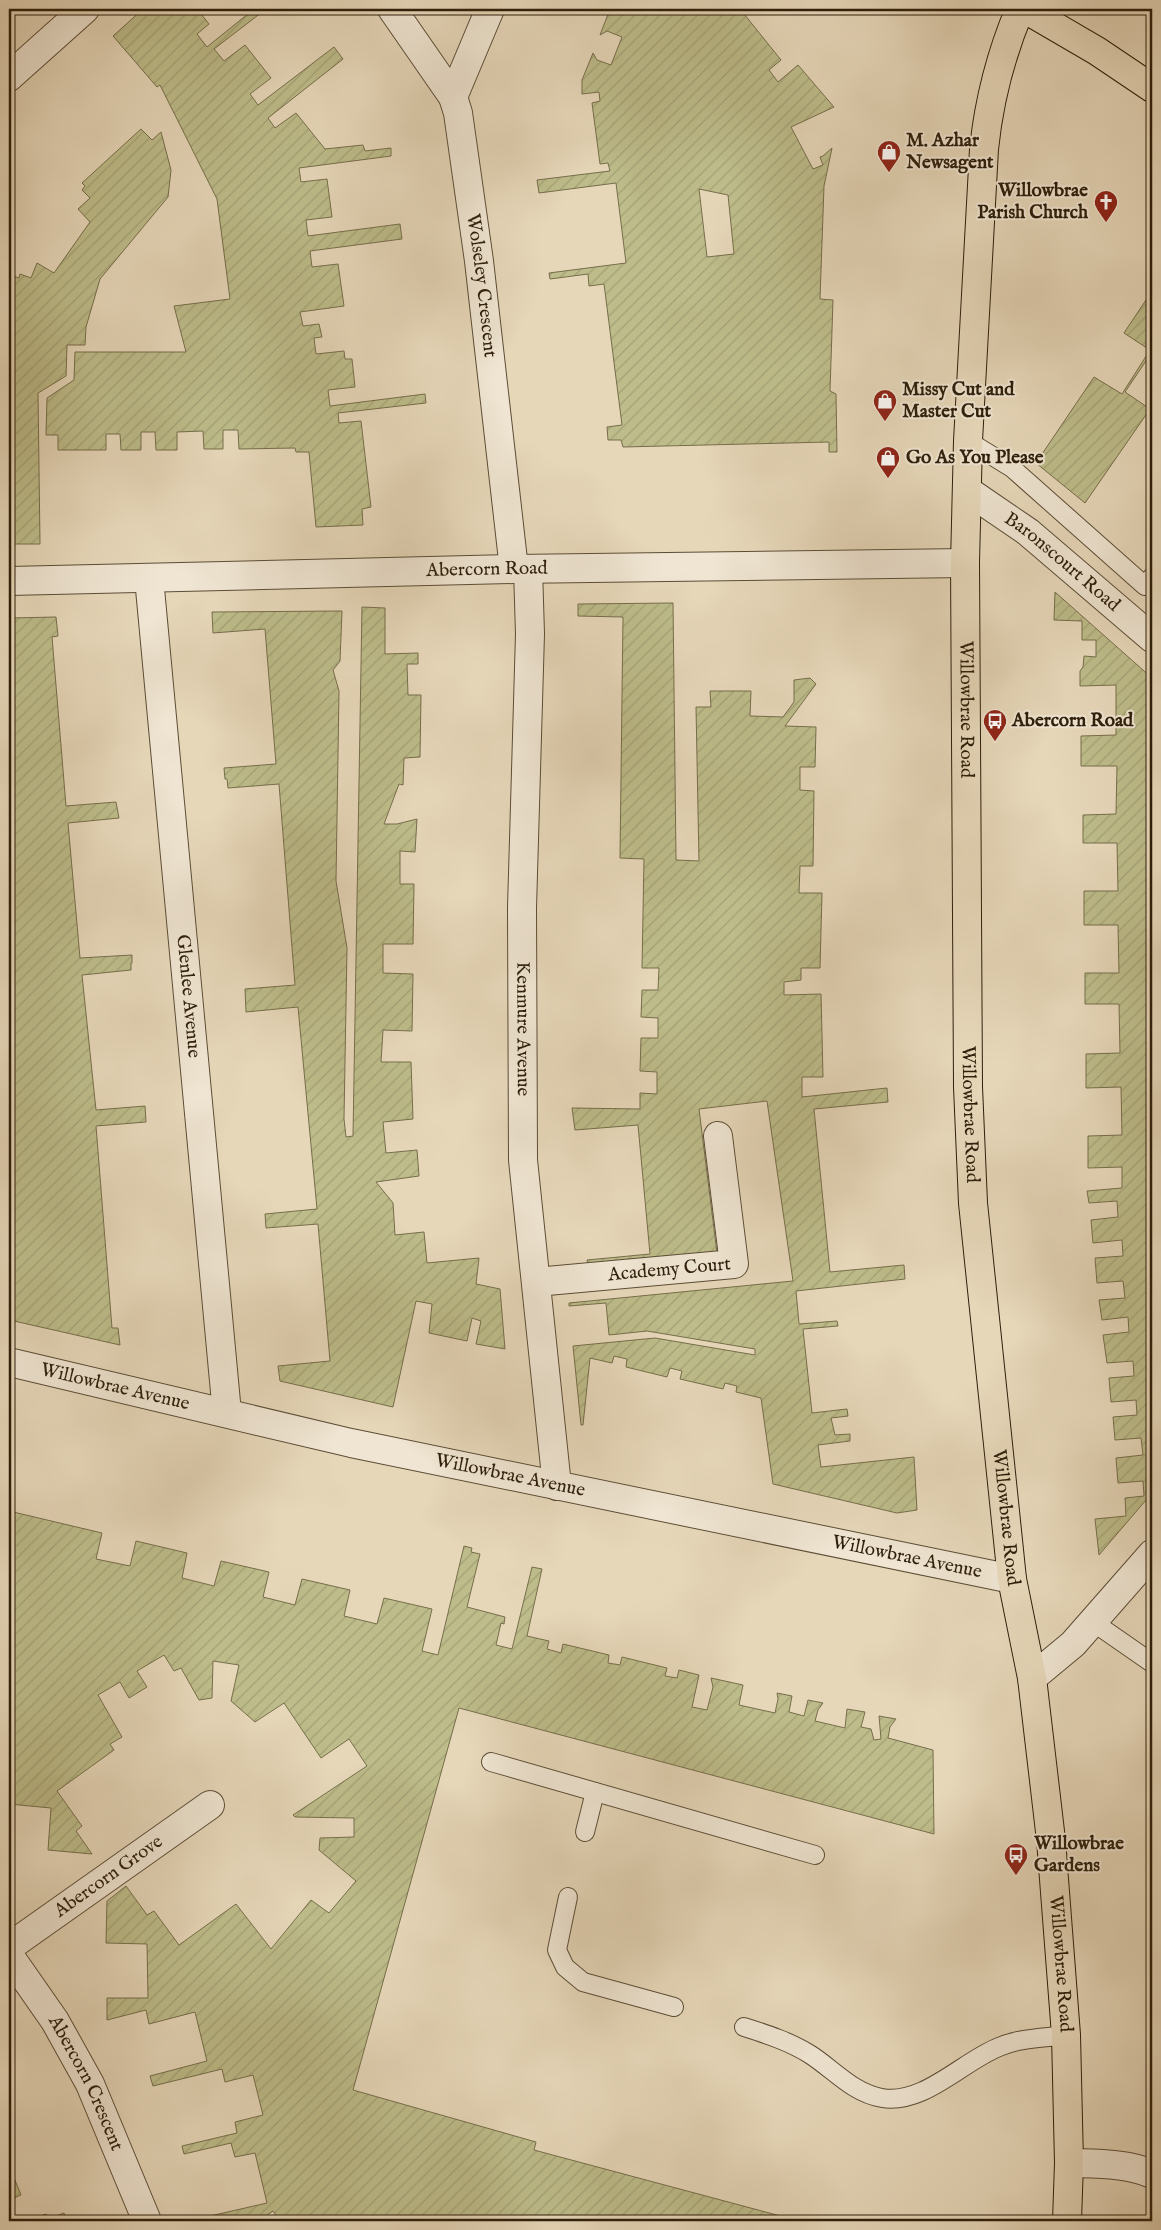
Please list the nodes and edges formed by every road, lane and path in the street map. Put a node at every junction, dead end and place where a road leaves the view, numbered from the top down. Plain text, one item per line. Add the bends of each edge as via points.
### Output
1 (85, 9) edge
2 (392, 9) edge
3 (490, 9) edge
4 (1020, 9) edge
5 (1025, 9) edge
6 (9, 77) edge
7 (1152, 88) edge
8 (453, 96) junction
9 (968, 441) junction
10 (968, 491) junction
11 (965, 563) junction
12 (521, 569) junction
13 (1152, 577) edge
14 (149, 578) junction
15 (9, 581) edge
16 (1152, 638) edge
17 (718, 1136) dead end
18 (536, 1282) junction
19 (9, 1362) edge
20 (227, 1413) junction
21 (557, 1486) junction
22 (1152, 1554) edge
23 (1012, 1580) junction
24 (1093, 1622) junction
25 (1152, 1663) edge
26 (1032, 1678) junction
27 (491, 1762) dead end
28 (595, 1792) junction
29 (210, 1805) dead end
30 (585, 1832) dead end
31 (815, 1856) dead end
32 (568, 1897) dead end
33 (9, 1948) edge
34 (9, 1955) edge
35 (674, 2007) dead end
36 (744, 2027) dead end
37 (1066, 2035) junction
38 (1069, 2163) junction
39 (1152, 2174) edge
40 (147, 2221) edge
41 (1067, 2221) edge

1 - 6 street
2 - 8 street
3 - 8 street
4 - 9 main road, Willowbrae Road via 997,72 987,119
5 - 7 main road
8 - 12 street, Wolseley Crescent via 461,129
9 - 10 main road, Willowbrae Road
9 - 13 lane via 1012,468 1145,586
10 - 11 main road, Willowbrae Road
10 - 16 street, Baronscourt Road via 1028,532
11 - 12 street, Abercorn Road
11 - 23 main road, Willowbrae Road via 968,1087 973,1203
12 - 14 street, Abercorn Road
12 - 18 street, Kenmure Avenue via 530,634 522,908 523,1150
14 - 15 street, Abercorn Road
14 - 20 street, Glenlee Avenue
17 - 18 street, Academy Court via 734,1264
18 - 21 street, Kenmure Avenue
19 - 20 street, Willowbrae Avenue
20 - 21 street, Willowbrae Avenue via 350,1443
21 - 23 street, Willowbrae Avenue
22 - 24 street
23 - 26 main road, Willowbrae Road
24 - 25 lane
24 - 26 street via 1073,1644
26 - 37 main road, Willowbrae Road via 1052,1840
27 - 28 lane
28 - 30 lane
28 - 31 lane
29 - 33 street, Abercorn Grove
32 - 35 lane via 558,1950 565,1968 583,1982
34 - 40 street, Abercorn Crescent via 55,2021 90,2084
36 - 37 lane via 811,2055 856,2088 882,2098 911,2096 999,2047
37 - 38 main road, Willowbrae Road
38 - 39 street via 1109,2164
38 - 41 main road, Willowbrae Road

